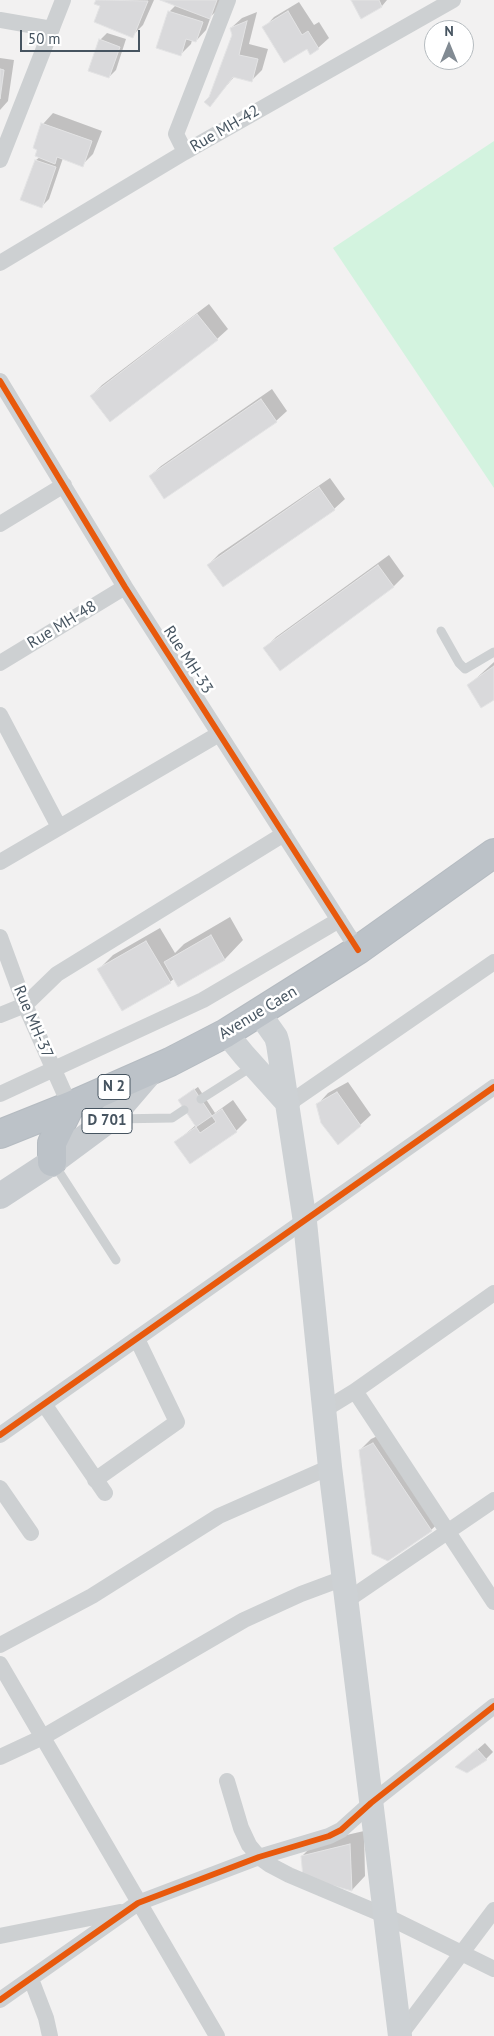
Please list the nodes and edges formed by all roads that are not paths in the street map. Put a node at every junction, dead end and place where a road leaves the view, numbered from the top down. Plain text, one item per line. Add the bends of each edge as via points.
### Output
1 (63, 0) edge
2 (228, 0) edge
3 (453, 0) edge
4 (0, 20) edge
5 (52, 28) junction
6 (184, 152) junction
7 (0, 160) edge
8 (0, 262) edge
9 (0, 381) edge
10 (64, 485) junction
11 (0, 524) edge
12 (125, 587) junction
13 (441, 631) dead end
14 (494, 652) edge
15 (0, 663) edge
16 (0, 715) edge
17 (219, 734) junction
18 (59, 827) junction
19 (284, 834) junction
20 (494, 853) edge
21 (0, 862) edge
22 (339, 920) junction
23 (0, 937) edge
24 (358, 950) junction
25 (494, 962) edge
26 (25, 1006) junction
27 (259, 1013) junction
28 (0, 1015) edge
29 (226, 1033) junction
30 (253, 1066) junction
31 (53, 1069) junction
32 (152, 1070) junction
33 (494, 1087) edge
34 (0, 1094) edge
35 (200, 1099) dead end
36 (288, 1104) junction
37 (70, 1106) junction
38 (184, 1110) dead end
39 (110, 1119) junction
40 (0, 1134) edge
41 (52, 1162) junction
42 (0, 1196) edge
43 (305, 1222) junction
44 (116, 1260) dead end
45 (494, 1293) edge
46 (137, 1339) junction
47 (355, 1391) junction
48 (44, 1404) junction
49 (324, 1410) junction
50 (0, 1435) edge
51 (330, 1466) junction
52 (95, 1480) junction
53 (0, 1488) edge
54 (105, 1493) dead end
55 (494, 1500) edge
56 (31, 1533) dead end
57 (447, 1533) junction
58 (344, 1578) junction
59 (346, 1601) junction
60 (494, 1602) edge
61 (0, 1645) edge
62 (0, 1664) edge
63 (494, 1706) edge
64 (43, 1737) junction
65 (0, 1758) edge
66 (227, 1781) dead end
67 (371, 1803) junction
68 (259, 1857) junction
69 (133, 1907) junction
70 (494, 1910) edge
71 (386, 1916) junction
72 (0, 1936) edge
73 (463, 1954) junction
74 (494, 1969) edge
75 (31, 1979) junction
76 (0, 2000) edge
77 (50, 2036) edge
78 (217, 2036) edge
79 (400, 2036) edge

1 - 5 street
2 - 6 street via 176,134
3 - 6 street, Rue MH-42
4 - 5 street
5 - 7 street
6 - 8 street, Rue MH-42
9 - 10 street, Rue MH-33
10 - 11 street
10 - 12 street, Rue MH-33
12 - 15 street, Rue MH-48
12 - 17 street, Rue MH-33
13 - 14 lane via 465,669
16 - 18 street
17 - 18 street
17 - 19 street, Rue MH-33
18 - 21 street
19 - 22 street, Rue MH-33
19 - 26 street via 58,974
20 - 24 highway, Avenue Caen / N 2
22 - 24 street, Rue MH-33
22 - 31 street via 203,1000
23 - 26 street, Rue MH-37
24 - 27 highway, Avenue Caen / N 2
25 - 36 street
26 - 28 street
26 - 31 street, Rue MH-37
27 - 29 highway, Avenue Caen / N 2
27 - 36 main road via 276,1036
29 - 30 main road
29 - 32 highway, Avenue Caen / N 2
30 - 35 lane
30 - 36 main road
31 - 34 street
31 - 37 street, Rue MH-37
32 - 37 highway, Avenue Caen / N 2
32 - 39 main road, D 701
33 - 43 street
36 - 43 main road
37 - 40 highway, Avenue Caen / N 2
37 - 41 highway via 52,1144
38 - 39 lane via 172,1118
39 - 41 main road, D 701
41 - 42 main road, D 701
41 - 44 lane
43 - 46 street
43 - 49 main road
45 - 47 street
46 - 48 street
46 - 52 street via 177,1422
47 - 49 street
47 - 57 street
48 - 50 street
48 - 52 street
49 - 51 main road
51 - 58 main road
51 - 61 street via 219,1516 92,1596
52 - 54 street
53 - 56 street
55 - 57 street
57 - 59 street
57 - 60 street
58 - 59 main road
58 - 64 street via 244,1620
59 - 67 main road
62 - 64 street
63 - 67 street
64 - 65 street
64 - 69 street
66 - 68 street via 241,1828
67 - 68 street via 329,1836
67 - 71 main road
68 - 69 street
68 - 71 street via 289,1876
69 - 72 street
69 - 75 street
69 - 78 street
70 - 73 street
71 - 73 street
71 - 79 main road
73 - 74 street
73 - 79 street
75 - 76 street
75 - 77 street

